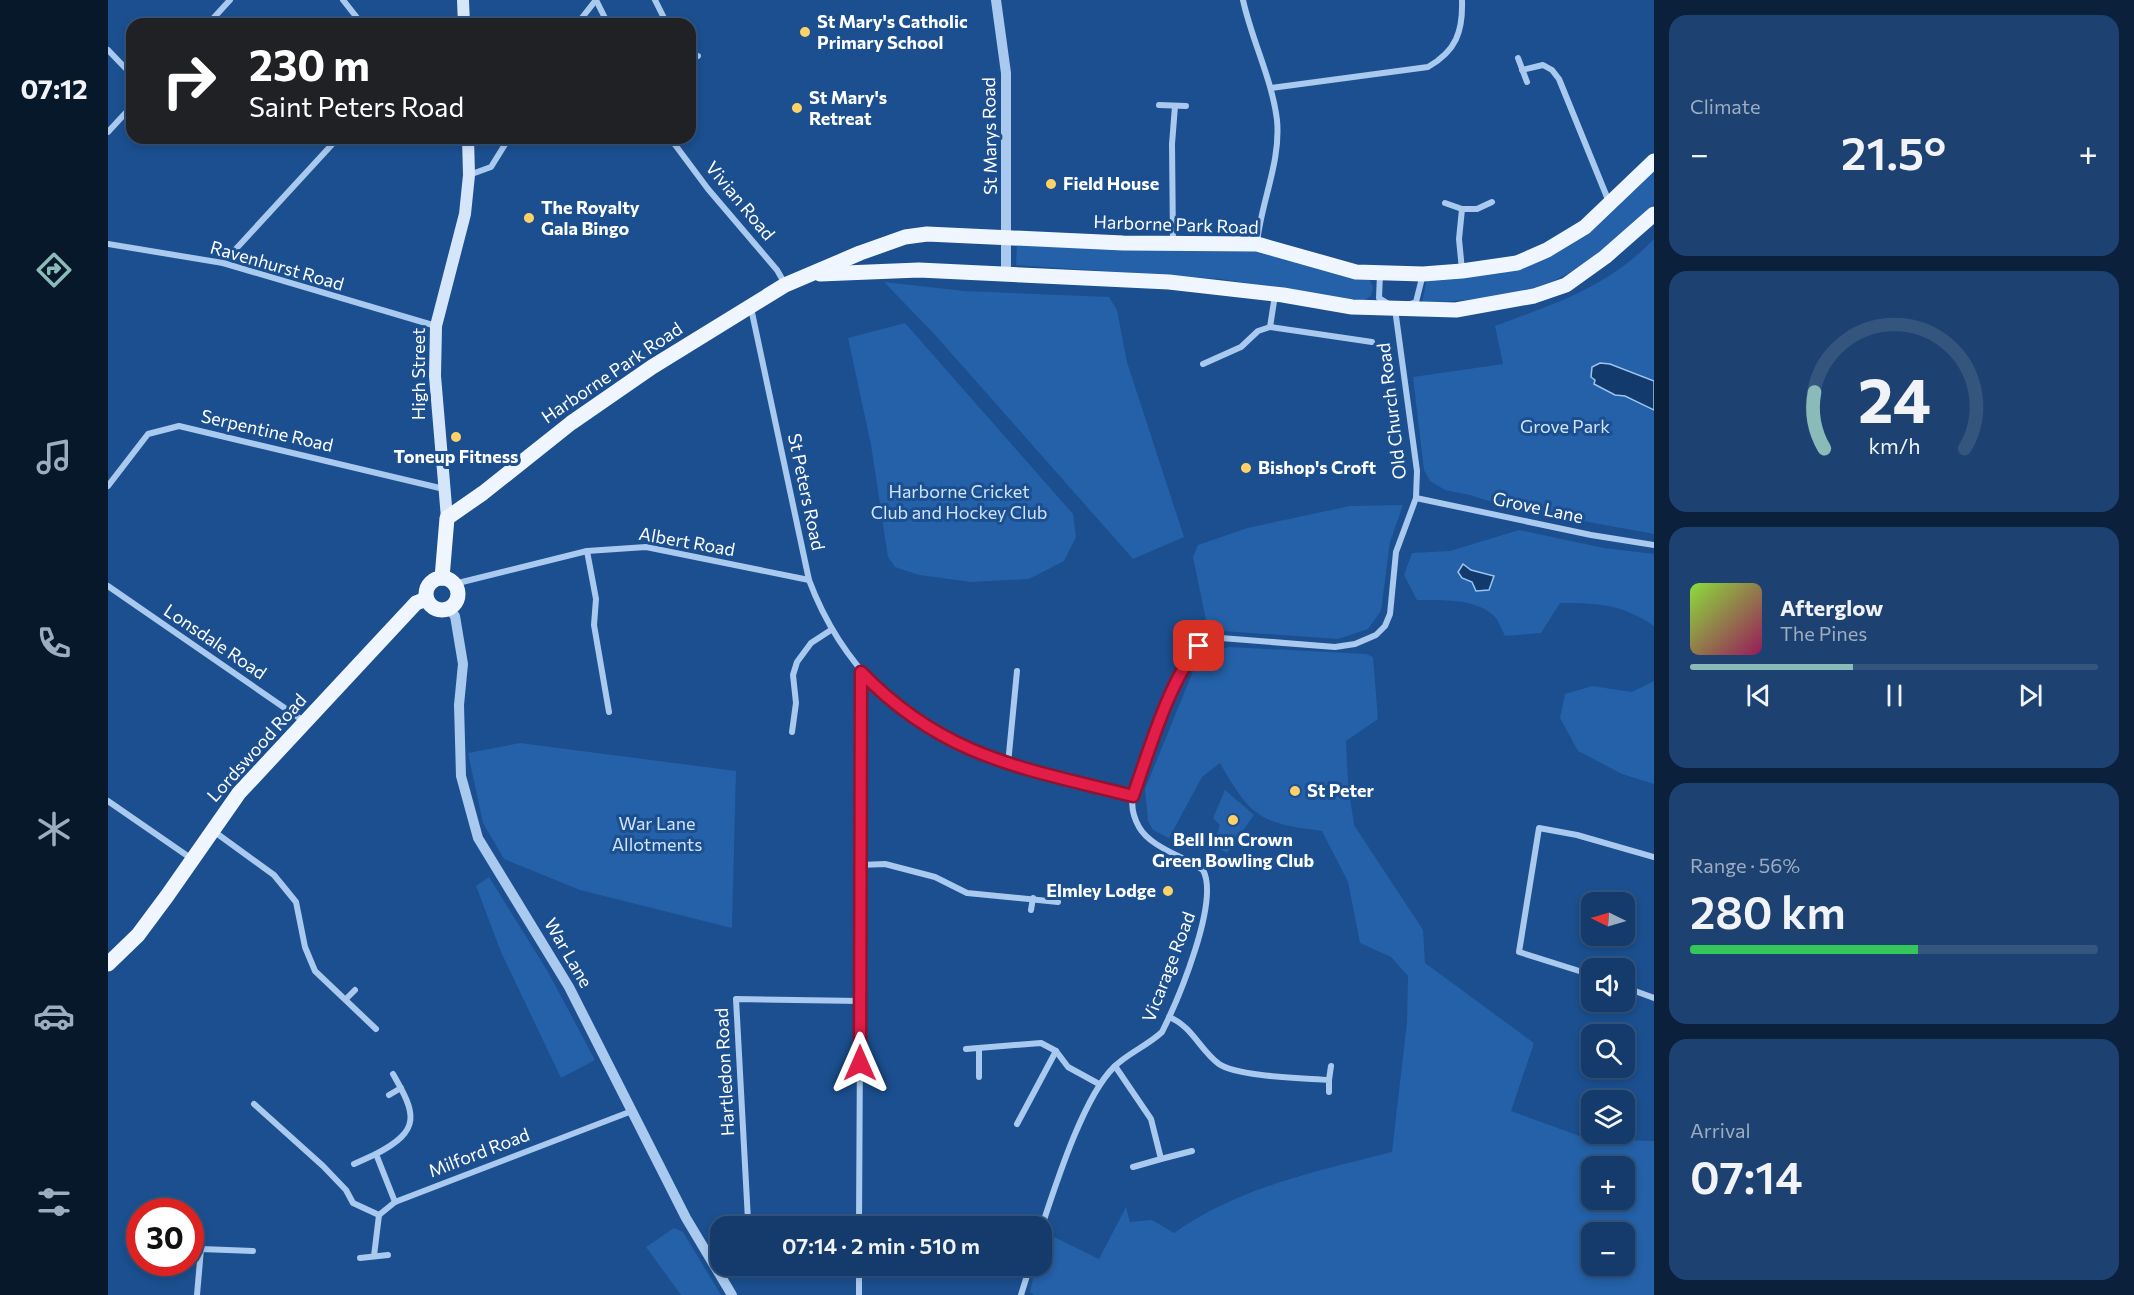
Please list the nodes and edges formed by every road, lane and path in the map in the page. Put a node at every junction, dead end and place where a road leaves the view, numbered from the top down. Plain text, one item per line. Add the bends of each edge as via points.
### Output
1 (230, 0) edge
2 (343, 0) edge
3 (464, 0) edge
4 (596, 0) edge
5 (655, 0) edge
6 (996, 0) edge
7 (1243, 0) edge
8 (1462, 0) edge
9 (214, 18) edge
10 (357, 18) edge
11 (464, 18) edge
12 (582, 18) edge
13 (605, 18) edge
14 (664, 18) edge
15 (108, 50) edge
16 (1518, 58) dead end
17 (126, 69) edge
18 (1522, 70) junction
19 (1527, 82) dead end
20 (1270, 88) junction
21 (1159, 105) dead end
22 (1175, 106) junction
23 (1186, 106) dead end
24 (126, 112) edge
25 (108, 132) edge
26 (332, 144) edge
27 (466, 144) edge
28 (506, 144) edge
29 (674, 144) edge
30 (1654, 161) edge
31 (469, 175) junction
32 (1492, 202) dead end
33 (1610, 202) junction
34 (1445, 204) dead end
35 (1462, 209) junction
36 (1654, 214) edge
37 (1006, 239) junction
38 (1173, 243) junction
39 (108, 244) edge
40 (1257, 244) junction
41 (223, 263) junction
42 (1462, 271) junction
43 (1006, 273) junction
44 (1380, 274) junction
45 (1423, 274) junction
46 (809, 275) junction
47 (785, 285) junction
48 (1275, 294) junction
49 (750, 306) junction
50 (1395, 308) junction
51 (436, 326) junction
52 (1270, 327) junction
53 (1372, 342) dead end
54 (1203, 364) dead end
55 (108, 486) edge
56 (444, 489) junction
57 (1416, 498) junction
58 (447, 518) junction
59 (1654, 545) edge
60 (586, 551) junction
61 (809, 580) junction
62 (448, 581) junction
63 (108, 586) edge
64 (426, 599) junction
65 (449, 609) junction
66 (831, 630) junction
67 (1017, 671) dead end
68 (861, 672) junction
69 (609, 712) dead end
70 (305, 722) junction
71 (792, 732) dead end
72 (1008, 764) junction
73 (1133, 796) junction
74 (108, 801) edge
75 (212, 830) junction
76 (1654, 857) edge
77 (192, 859) junction
78 (860, 865) junction
79 (1034, 898) junction
80 (1058, 902) dead end
81 (1031, 910) dead end
82 (108, 964) edge
83 (1581, 972) edge
84 (356, 990) dead end
85 (1635, 991) edge
86 (1654, 998) edge
87 (346, 999) junction
88 (860, 1001) junction
89 (1169, 1017) junction
90 (376, 1029) dead end
91 (966, 1049) dead end
92 (979, 1050) junction
93 (1056, 1051) junction
94 (1114, 1066) junction
95 (1331, 1066) dead end
96 (393, 1074) dead end
97 (980, 1077) dead end
98 (1329, 1080) junction
99 (1099, 1084) junction
100 (401, 1088) junction
101 (1329, 1092) dead end
102 (390, 1095) dead end
103 (254, 1104) dead end
104 (632, 1111) junction
105 (1017, 1124) dead end
106 (1192, 1151) dead end
107 (376, 1154) junction
108 (1161, 1159) junction
109 (354, 1164) dead end
110 (1133, 1167) dead end
111 (395, 1202) junction
112 (379, 1215) junction
113 (748, 1216) edge
114 (859, 1216) edge
115 (1046, 1216) edge
116 (710, 1247) edge
117 (706, 1250) junction
118 (253, 1251) dead end
119 (388, 1255) dead end
120 (374, 1256) junction
121 (360, 1258) dead end
122 (859, 1276) edge
123 (1027, 1276) edge
124 (729, 1294) edge
125 (197, 1295) edge
126 (859, 1295) edge
127 (1021, 1295) edge

1 - 9 street
2 - 10 street
3 - 11 main road
4 - 12 street
4 - 13 street
5 - 14 street
6 - 37 street, St Marys Road via 1006,73
7 - 20 street
8 - 20 street via 1456,41 1445,57 1428,67
15 - 17 street
16 - 18 street
18 - 19 street
18 - 33 street via 1544,65 1559,79
20 - 40 street via 1277,121 1276,147
21 - 22 street
22 - 23 street
22 - 38 street
24 - 25 street
26 - 41 street
27 - 31 main road, High Street
28 - 31 street via 491,167
29 - 47 street, Vivian Road
30 - 33 main road, Harborne Park Road
31 - 51 main road, High Street via 461,234
32 - 35 street via 1477,209
33 - 42 main road, Harborne Park Road via 1585,227 1547,250 1517,263
34 - 35 street
35 - 42 street
36 - 50 main road, Harborne Park Road via 1566,285 1534,296 1456,310
37 - 38 main road, Harborne Park Road
37 - 43 street, St Marys Road
37 - 46 main road, Harborne Park Road via 927,234 904,237
38 - 40 main road, Harborne Park Road
39 - 41 street, Ravenhurst Road
40 - 44 main road, Harborne Park Road via 1315,263
41 - 51 street, Ravenhurst Road
42 - 45 main road, Harborne Park Road
43 - 46 main road, Harborne Park Road via 919,270
43 - 48 main road, Harborne Park Road via 1169,282
44 - 45 main road, Harborne Park Road
44 - 50 street, Old Church Road via 1379,298
45 - 50 street via 1416,302
46 - 47 main road, Harborne Park Road
47 - 49 main road, Harborne Park Road
48 - 50 main road, Harborne Park Road via 1352,307
48 - 52 street
49 - 58 main road, Harborne Park Road via 571,423
49 - 61 street, St Peters Road
50 - 57 street, Old Church Road via 1417,471
51 - 56 main road, High Street via 435,376
52 - 53 street
52 - 54 street via 1258,331 1241,347
55 - 56 street, Serpentine Road via 148,434 180,426
56 - 58 main road, High Street
57 - 59 street, Grove Lane
57 - 73 street, Old Church Road via 1396,552 1390,614 1385,626 1376,635 1355,644 1335,647 1207,640 1192,653 1178,680
58 - 62 main road, High Street
60 - 61 street, Albert Road via 646,547
60 - 62 street, Albert Road
60 - 69 street via 596,599 594,625
61 - 66 street, St Peters Road
62 - 64 main road via 428,584
62 - 65 main road via 458,598
63 - 70 street, Lonsdale Road
64 - 65 main road via 435,610
64 - 70 main road, Lordswood Road via 416,603
65 - 104 street, War Lane via 455,616 463,664 459,705 461,776 478,838 569,987
66 - 68 street, St Peters Road
66 - 71 street via 811,643 797,662 793,675 796,703
67 - 72 street
68 - 72 street, St Peters Road via 889,700 941,736
68 - 78 street
70 - 75 main road, Lordswood Road via 239,793
72 - 73 street, St Peters Road
73 - 89 street, Vicarage Road via 1134,815 1146,836 1191,861 1208,880 1207,909
74 - 77 street
75 - 77 main road, Lordswood Road
75 - 87 street via 274,875 296,902 305,947 315,970
76 - 83 street via 1539,828 1519,952
77 - 82 main road, Lordswood Road via 138,935
78 - 79 street via 885,864 935,877 967,893
78 - 88 street
79 - 80 street
79 - 81 street
84 - 87 street
85 - 86 street
87 - 90 street
88 - 113 street, Hartledon Road via 736,999
88 - 114 street
89 - 94 street, Vicarage Road via 1162,1032 1148,1046
89 - 98 street via 1179,1021 1211,1057 1230,1071
91 - 92 street
92 - 93 street via 1041,1043
92 - 97 street
93 - 99 street via 1068,1067
93 - 105 street
94 - 99 street, Vicarage Road
94 - 108 street via 1151,1119
95 - 98 street
96 - 100 street
98 - 101 street
99 - 115 street, Vicarage Road via 1068,1152
100 - 102 street
100 - 107 street via 410,1104 411,1121 404,1135
103 - 112 street via 323,1166 353,1203
104 - 111 street, Milford Road
104 - 117 street, War Lane
106 - 108 street
107 - 109 street
107 - 111 street
108 - 110 street
111 - 112 street, Milford Road
112 - 120 street
116 - 117 street
117 - 124 street, War Lane
118 - 125 street via 201,1249
119 - 120 street
120 - 121 street
122 - 126 street
123 - 127 street

